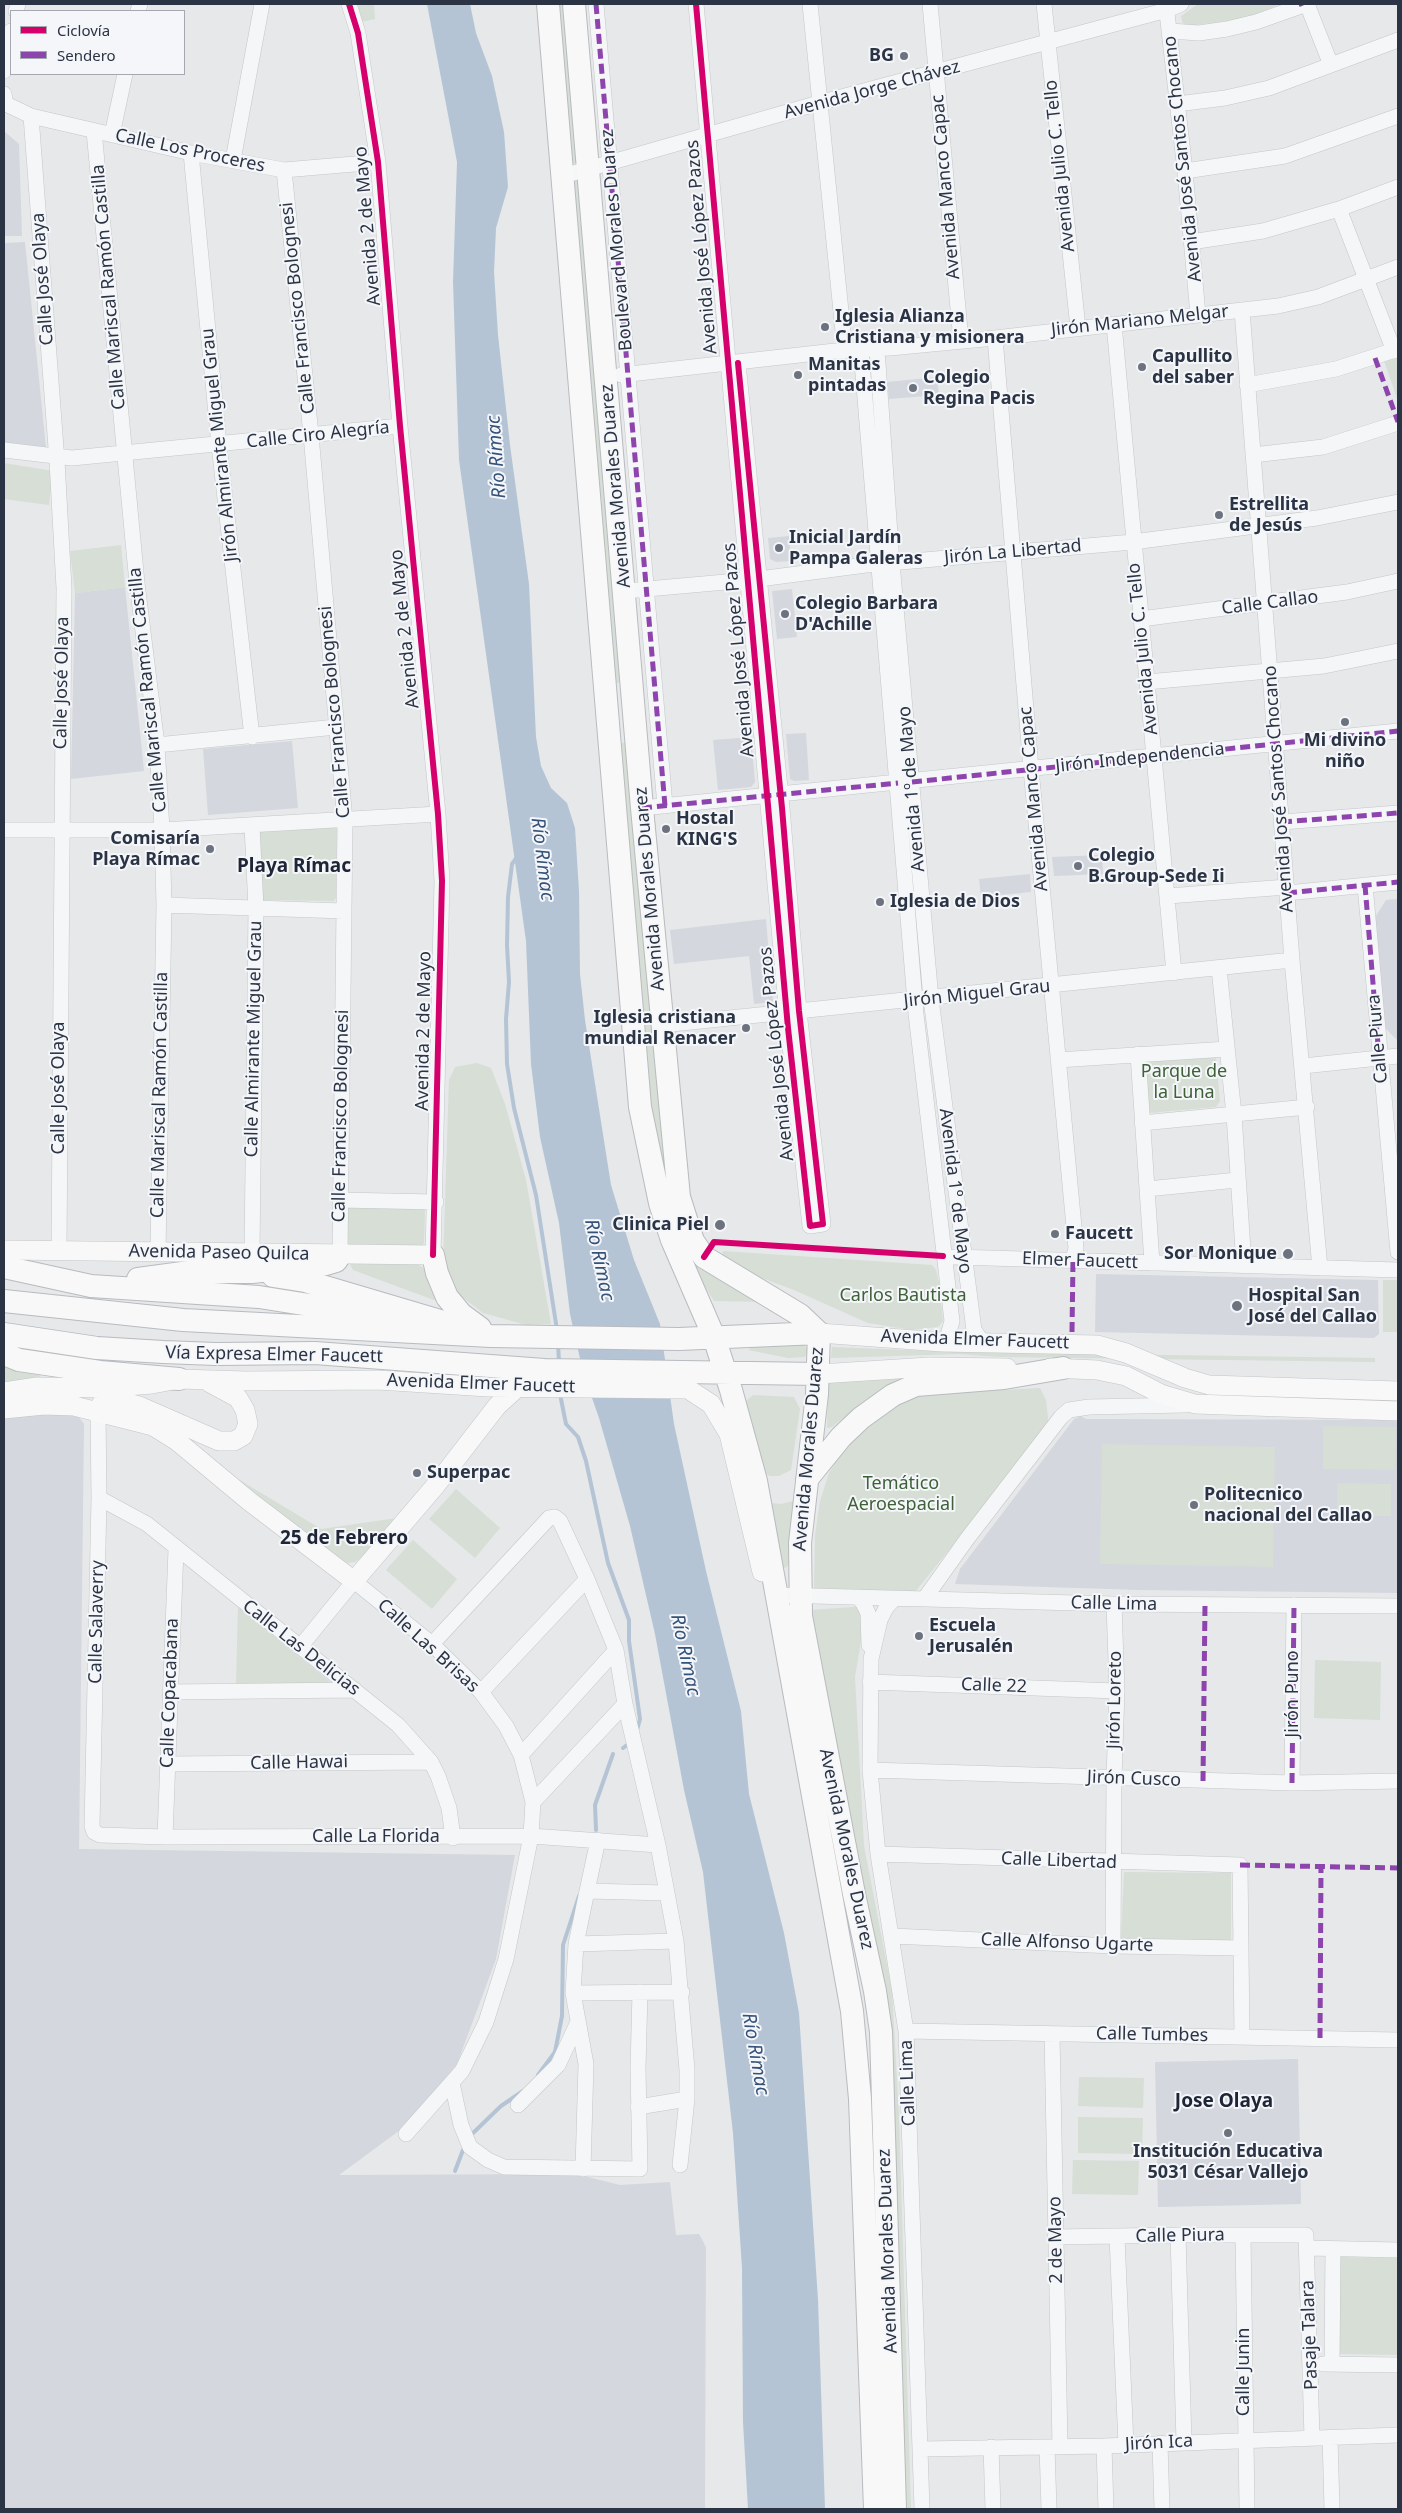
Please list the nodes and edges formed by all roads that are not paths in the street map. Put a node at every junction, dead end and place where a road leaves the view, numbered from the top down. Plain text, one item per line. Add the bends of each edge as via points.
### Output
1 (262, 4) edge
2 (349, 4) edge
3 (548, 4) edge
4 (574, 4) edge
5 (596, 4) edge
6 (696, 4) edge
7 (810, 4) edge
8 (930, 4) edge
9 (1044, 4) edge
10 (1181, 4) edge
11 (1307, 4) edge
12 (1166, 7) edge
13 (1170, 31) junction
14 (10, 35) edge
15 (1397, 43) edge
16 (1047, 44) junction
17 (5, 53) edge
18 (1331, 65) junction
19 (4, 71) edge
20 (936, 72) junction
21 (125, 75) edge
22 (5, 99) edge
23 (819, 103) junction
24 (1177, 104) junction
25 (31, 116) junction
26 (1398, 116) edge
27 (94, 131) junction
28 (112, 135) junction
29 (707, 136) junction
30 (191, 153) junction
31 (233, 160) junction
32 (378, 162) junction
33 (610, 163) junction
34 (588, 169) junction
35 (284, 170) junction
36 (1185, 171) junction
37 (563, 176) junction
38 (1398, 187) edge
39 (1339, 209) junction
40 (1191, 242) junction
41 (1398, 266) edge
42 (1366, 279) junction
43 (1242, 310) junction
44 (1198, 315) junction
45 (1114, 324) junction
46 (1078, 328) junction
47 (996, 338) junction
48 (961, 341) junction
49 (877, 349) junction
50 (861, 350) junction
51 (1396, 350) edge
52 (845, 351) junction
53 (732, 364) junction
54 (629, 374) junction
55 (607, 376) junction
56 (1248, 385) junction
57 (1398, 423) edge
58 (400, 426) junction
59 (311, 435) junction
60 (219, 445) junction
61 (4, 450) edge
62 (125, 454) junction
63 (1253, 455) junction
64 (56, 458) junction
65 (1398, 502) edge
66 (1258, 525) junction
67 (1133, 542) junction
68 (1012, 552) junction
69 (884, 564) junction
70 (753, 579) junction
71 (1398, 581) edge
72 (636, 590) junction
73 (1265, 604) junction
74 (1140, 619) junction
75 (1398, 651) edge
76 (1270, 671) junction
77 (1147, 682) junction
78 (633, 695) junction
79 (606, 699) junction
80 (336, 727) junction
81 (1398, 730) edge
82 (252, 737) junction
83 (157, 745) junction
84 (1276, 745) junction
85 (1154, 757) junction
86 (1031, 769) junction
87 (905, 782) junction
88 (774, 794) junction
89 (665, 806) junction
90 (642, 808) junction
91 (1398, 813) edge
92 (438, 814) junction
93 (346, 820) junction
94 (1282, 822) junction
95 (252, 826) junction
96 (4, 830) edge
97 (162, 830) junction
98 (60, 832) junction
99 (1398, 882) edge
100 (1365, 885) junction
101 (1287, 890) junction
102 (1168, 896) junction
103 (164, 906) junction
104 (256, 908) junction
105 (344, 911) junction
106 (1292, 960) junction
107 (1219, 968) junction
108 (1174, 973) junction
109 (1052, 986) junction
110 (923, 1000) junction
111 (793, 1012) junction
112 (662, 1026) junction
113 (1227, 1049) junction
114 (1138, 1054) junction
115 (1398, 1056) edge
116 (1379, 1057) junction
117 (1058, 1060) junction
118 (1303, 1066) junction
119 (1307, 1107) junction
120 (1234, 1115) junction
121 (1142, 1123) junction
122 (1238, 1180) junction
123 (1147, 1189) junction
124 (340, 1200) junction
125 (436, 1202) junction
126 (4, 1250) edge
127 (59, 1251) junction
128 (158, 1252) junction
129 (1398, 1252) edge
130 (433, 1255) junction
131 (340, 1256) junction
132 (943, 1256) junction
133 (964, 1257) junction
134 (1073, 1260) junction
135 (252, 1263) junction
136 (1152, 1263) junction
137 (1244, 1266) junction
138 (4, 1267) edge
139 (1320, 1268) junction
140 (1398, 1270) edge
141 (91, 1286) junction
142 (4, 1292) edge
143 (4, 1301) edge
144 (819, 1333) junction
145 (4, 1334) edge
146 (491, 1336) junction
147 (544, 1337) joint
148 (714, 1337) junction
149 (942, 1342) junction
150 (983, 1342) junction
151 (4, 1354) edge
152 (1063, 1368) junction
153 (726, 1373) junction
154 (819, 1374) junction
155 (179, 1379) junction
156 (545, 1379) junction
157 (204, 1380) junction
158 (679, 1381) junction
159 (519, 1386) junction
160 (1398, 1391) edge
161 (4, 1392) edge
162 (1195, 1404) junction
163 (4, 1409) edge
164 (98, 1411) junction
165 (1398, 1411) edge
166 (807, 1479) junction
167 (99, 1498) junction
168 (176, 1549) junction
169 (587, 1579) junction
170 (354, 1581) junction
171 (776, 1595) junction
172 (800, 1596) junction
173 (858, 1598) junction
174 (925, 1598) junction
175 (894, 1599) junction
176 (1114, 1604) junction
177 (1294, 1605) junction
178 (1398, 1606) edge
179 (782, 1635) junction
180 (432, 1644) junction
181 (300, 1647) junction
182 (616, 1650) junction
183 (871, 1659) junction
184 (870, 1682) junction
185 (355, 1690) junction
186 (1117, 1691) junction
187 (170, 1692) junction
188 (480, 1692) junction
189 (625, 1704) junction
190 (521, 1755) junction
191 (431, 1762) junction
192 (167, 1764) junction
193 (870, 1770) junction
194 (1114, 1778) junction
195 (1398, 1781) edge
196 (1292, 1783) junction
197 (533, 1802) junction
198 (94, 1832) joint
199 (531, 1836) junction
200 (165, 1837) junction
201 (453, 1838) junction
202 (598, 1840) junction
203 (658, 1845) junction
204 (878, 1854) junction
205 (1113, 1863) junction
206 (587, 1891) junction
207 (666, 1893) junction
208 (892, 1936) junction
209 (676, 1941) junction
210 (576, 1944) junction
211 (1113, 1946) junction
212 (1241, 1948) junction
213 (640, 1992) junction
214 (682, 1992) junction
215 (573, 1993) junction
216 (578, 2022) junction
217 (906, 2031) junction
218 (1052, 2034) junction
219 (1242, 2037) junction
220 (1398, 2040) edge
221 (452, 2082) junction
222 (687, 2099) junction
223 (518, 2105) dead end
224 (638, 2107) junction
225 (406, 2134) dead end
226 (680, 2165) dead end
227 (583, 2169) junction
228 (1178, 2234) junction
229 (1243, 2235) junction
230 (1056, 2237) junction
231 (1117, 2237) junction
232 (1306, 2241) junction
233 (1333, 2249) junction
234 (1398, 2250) edge
235 (1311, 2364) junction
236 (1332, 2364) junction
237 (1398, 2365) edge
238 (1398, 2434) edge
239 (1330, 2437) junction
240 (1312, 2438) junction
241 (1244, 2440) junction
242 (1184, 2442) junction
243 (1160, 2443) junction
244 (1126, 2444) junction
245 (1054, 2446) junction
246 (1104, 2446) junction
247 (991, 2447) junction
248 (921, 2449) junction
249 (875, 2509) edge
250 (895, 2509) edge
251 (922, 2509) edge
252 (993, 2509) edge
253 (1050, 2509) edge
254 (1106, 2509) edge
255 (1162, 2509) edge
256 (1247, 2509) edge
257 (1332, 2509) edge

1 - 31 street
2 - 32 street, Avenida 2 de Mayo via 358,34
3 - 37 highway, Avenida Morales Duarez
4 - 34 highway, Avenida Morales Duarez
5 - 33 street, Boulevard Morales Duarez
6 - 29 street, Avenida José López Pazos
7 - 23 street
8 - 20 street, Avenida Manco Capac
9 - 16 street, Avenida Julio C. Tello
10 - 12 street, Avenida Jorge Chávez
11 - 13 street via 1228,29
11 - 18 street
12 - 13 street, Avenida José Santos Chocano
12 - 16 street, Avenida Jorge Chávez
13 - 24 street, Avenida José Santos Chocano
14 - 17 street
15 - 18 street
16 - 20 street, Avenida Jorge Chávez
16 - 46 street, Avenida Julio C. Tello
17 - 19 street
18 - 24 street via 1247,94
20 - 23 street, Avenida Jorge Chávez
20 - 48 street, Avenida Manco Capac
21 - 28 street
22 - 25 street, Calle Los Proceres
23 - 29 street, Avenida Jorge Chávez
23 - 52 street
24 - 36 street, Avenida José Santos Chocano
25 - 27 street, Calle Los Proceres
25 - 64 street, Calle José Olaya
26 - 36 street via 1285,156
27 - 28 street, Calle Los Proceres
27 - 62 street, Calle Mariscal Ramón Castilla
28 - 30 street, Calle Los Proceres
29 - 33 street, Avenida Jorge Chávez
29 - 53 street, Avenida José López Pazos
30 - 31 street, Calle Los Proceres
30 - 60 street, Jirón Almirante Miguel Grau
31 - 35 street, Calle Los Proceres
32 - 35 street, Calle Los Proceres
32 - 58 street, Avenida 2 de Mayo
33 - 34 street, Avenida Jorge Chávez
33 - 54 street, Boulevard Morales Duarez
34 - 37 street, Avenida Jorge Chávez
34 - 55 highway, Avenida Morales Duarez
35 - 59 street, Calle Francisco Bolognesi
36 - 40 street, Avenida José Santos Chocano
37 - 79 highway, Avenida Morales Duarez
38 - 39 street
39 - 40 street via 1263,231
39 - 42 street
40 - 44 street, Avenida José Santos Chocano
41 - 42 street, Jirón Mariano Melgar
42 - 43 street, Jirón Mariano Melgar via 1298,302
42 - 51 street
43 - 44 street, Jirón Mariano Melgar
43 - 56 street, Avenida José Santos Chocano
44 - 45 street, Jirón Mariano Melgar
45 - 46 street, Jirón Mariano Melgar
45 - 67 street, Avenida Julio C. Tello
46 - 47 street, Jirón Mariano Melgar
47 - 48 street, Jirón Mariano Melgar
47 - 68 street, Avenida Manco Capac
48 - 49 street, Jirón Mariano Melgar
49 - 50 street, Jirón Mariano Melgar
49 - 69 street, Avenida 1º de Mayo
50 - 52 street, Jirón Mariano Melgar
50 - 69 street, Avenida 1º de Mayo
51 - 56 street via 1336,369
52 - 53 street, Jirón Mariano Melgar
53 - 54 street, Jirón Mariano Melgar
53 - 70 street, Avenida José López Pazos
54 - 55 street, Jirón Mariano Melgar
54 - 72 street, Boulevard Morales Duarez
55 - 72 highway, Avenida Morales Duarez
56 - 63 street, Avenida José Santos Chocano
57 - 63 street via 1323,447
58 - 59 street, Calle Ciro Alegría
58 - 92 street, Avenida 2 de Mayo
59 - 60 street, Calle Ciro Alegría
59 - 80 street, Calle Francisco Bolognesi
60 - 62 street, Calle Ciro Alegría
60 - 82 street, Jirón Almirante Miguel Grau
61 - 64 street, Calle Ciro Alegría
62 - 64 street, Calle Ciro Alegría
62 - 83 street, Calle Mariscal Ramón Castilla
63 - 66 street, Avenida José Santos Chocano
64 - 98 street, Calle José Olaya via 64,588
65 - 66 street, Jirón La Libertad via 1317,518
66 - 67 street, Jirón La Libertad
66 - 73 street, Avenida José Santos Chocano
67 - 68 street, Jirón La Libertad
67 - 74 street, Avenida Julio C. Tello
68 - 69 street, Jirón La Libertad
68 - 86 street, Avenida Manco Capac
69 - 70 street, Jirón La Libertad
69 - 87 street, Avenida 1º de Mayo
70 - 72 street, Jirón La Libertad
70 - 88 street, Avenida José López Pazos
71 - 73 street, Calle Callao
72 - 78 highway, Avenida Morales Duarez
72 - 89 street, Boulevard Morales Duarez
73 - 74 street, Calle Callao
73 - 76 street, Avenida José Santos Chocano
74 - 77 street, Avenida Julio C. Tello
75 - 76 street via 1324,666
76 - 77 street
76 - 84 street, Avenida José Santos Chocano
77 - 85 street, Avenida Julio C. Tello
78 - 79 highway
78 - 90 highway, Avenida Morales Duarez
79 - 148 highway, Avenida Morales Duarez via 640,1107 660,1203 672,1240
80 - 82 street
80 - 93 street, Calle Francisco Bolognesi
81 - 84 street, Jirón Independencia
82 - 83 street
83 - 97 street, Calle Mariscal Ramón Castilla
84 - 85 street, Jirón Independencia
84 - 94 street, Avenida José Santos Chocano
85 - 86 street, Jirón Independencia
85 - 102 street, Avenida Julio C. Tello
86 - 87 street, Jirón Independencia
86 - 109 street, Avenida Manco Capac
87 - 88 street, Jirón Independencia
87 - 110 street, Avenida 1º de Mayo
88 - 89 street, Jirón Independencia
88 - 111 street, Avenida José López Pazos
89 - 90 street, Jirón Independencia
90 - 112 highway, Avenida Morales Duarez
91 - 94 street
92 - 93 street
92 - 125 street, Avenida 2 de Mayo via 442,880
93 - 95 street
93 - 105 street, Calle Francisco Bolognesi
94 - 101 street, Avenida José Santos Chocano
95 - 97 street
95 - 104 street, Calle Almirante Miguel Grau
96 - 98 street
97 - 98 street
97 - 103 street, Calle Mariscal Ramón Castilla
98 - 127 street, Calle José Olaya
99 - 100 street
100 - 101 street
100 - 116 street, Calle Piura
101 - 102 street
101 - 106 street, Avenida José Santos Chocano
102 - 108 street, Avenida Julio C. Tello
103 - 104 street
103 - 128 street, Calle Mariscal Ramón Castilla
104 - 105 street
104 - 135 street, Calle Almirante Miguel Grau
105 - 124 street, Calle Francisco Bolognesi
106 - 107 street, Jirón Miguel Grau
106 - 118 street, Avenida José Santos Chocano
107 - 108 street, Jirón Miguel Grau
107 - 113 street
108 - 109 street, Jirón Miguel Grau
109 - 110 street, Jirón Miguel Grau
109 - 117 street, Avenida Manco Capac
110 - 111 street, Jirón Miguel Grau
110 - 132 street, Avenida 1º de Mayo
110 - 133 street, Avenida 1º de Mayo
111 - 111 street, Avenida José López Pazos via 810,1226 824,1224
111 - 112 street, Jirón Miguel Grau
112 - 144 highway, Avenida Morales Duarez via 679,1198 692,1241 715,1266 800,1315
113 - 114 street
113 - 120 street
114 - 117 street
114 - 121 street
115 - 116 street
116 - 118 street
116 - 129 street, Calle Piura
117 - 134 street, Avenida Manco Capac via 1076,1248
118 - 119 street, Avenida José Santos Chocano
119 - 120 street
119 - 139 street, Avenida José Santos Chocano
120 - 121 street
120 - 122 street
121 - 123 street
122 - 123 street
122 - 137 street
123 - 136 street
124 - 125 street
124 - 131 street, Calle Francisco Bolognesi
125 - 130 street, Avenida 2 de Mayo
126 - 127 main road, Avenida Paseo Quilca
127 - 128 main road, Avenida Paseo Quilca
128 - 135 main road, Avenida Paseo Quilca
130 - 131 main road
130 - 146 highway via 447,1297 461,1314
131 - 135 highway via 331,1263
132 - 133 street, Elmer Faucett
132 - 149 street, Avenida 1º de Mayo via 952,1321
133 - 134 street, Elmer Faucett
133 - 150 street, Avenida 1º de Mayo via 974,1330
134 - 136 street, Elmer Faucett
135 - 141 highway
135 - 146 highway
136 - 137 street, Elmer Faucett
137 - 139 street, Elmer Faucett
138 - 141 highway
139 - 140 street, Elmer Faucett
141 - 142 highway
141 - 146 highway via 267,1298
143 - 146 highway, Vía Expresa Elmer Faucett via 183,1320
144 - 148 highway, Avenida Elmer Faucett
144 - 149 main road, Avenida Elmer Faucett
144 - 154 highway, Avenida Morales Duarez
145 - 156 highway, Vía Expresa Elmer Faucett via 125,1350 216,1354 315,1353
146 - 147 highway, Vía Expresa Elmer Faucett
147 - 148 highway, Avenida Elmer Faucett
148 - 153 highway, Avenida Morales Duarez
149 - 150 main road, Avenida Elmer Faucett
150 - 160 main road, Avenida Elmer Faucett via 1097,1345 1209,1385
151 - 155 highway via 19,1360
152 - 154 main road, Avenida Elmer Faucett via 929,1367
152 - 162 main road, Avenida Elmer Faucett via 1126,1376 1161,1394
152 - 166 highway via 1004,1378 916,1385 893,1395 861,1418
153 - 154 highway, Avenida Elmer Faucett
153 - 158 highway, Avenida Elmer Faucett
153 - 171 highway, Avenida Morales Duarez via 756,1481
154 - 166 highway, Avenida Morales Duarez
155 - 157 main road, Avenida Elmer Faucett
155 - 161 main road, Avenida Elmer Faucett via 102,1388 37,1387
156 - 158 highway, Avenida Elmer Faucett
156 - 159 main road, Avenida Elmer Faucett
157 - 159 main road, Avenida Elmer Faucett via 378,1380
157 - 164 main road via 238,1398 248,1424 243,1436 234,1441 219,1440 139,1406 109,1399
158 - 179 main road, Avenida Elmer Faucett via 711,1404 729,1434 769,1600
159 - 170 main road via 496,1406 436,1485
162 - 165 main road, Avenida Elmer Faucett
162 - 174 street via 1069,1410 967,1539
163 - 164 main road via 44,1404
164 - 167 street, Calle Salaverry
164 - 170 main road, Calle Las Brisas via 153,1426 177,1441
166 - 172 highway, Avenida Morales Duarez via 800,1543
167 - 168 street, Calle Las Delicias via 147,1524
167 - 198 street, Calle Salaverry
168 - 181 street, Calle Las Delicias
168 - 187 street, Calle Copacabana
169 - 180 street via 560,1521 555,1517 549,1518
169 - 182 street
169 - 188 street
170 - 180 street, Calle Las Brisas
170 - 181 street
171 - 172 street
171 - 179 highway, Avenida Morales Duarez
172 - 173 street
172 - 250 highway, Avenida Morales Duarez via 804,1641 881,2032
173 - 175 street
173 - 183 street, Calle Lima via 868,1613
174 - 175 street, Calle Lima
174 - 176 street, Calle Lima
175 - 183 street, Calle Lima via 880,1620
176 - 177 street, Calle Lima
176 - 186 street, Jirón Loreto
177 - 178 street, Calle Lima
177 - 196 street, Jirón Puno
179 - 249 highway, Avenida Morales Duarez via 855,2033
180 - 188 street, Calle Las Brisas
181 - 185 street, Calle Las Delicias
182 - 189 street
182 - 190 street
183 - 184 street, Calle Lima
184 - 186 street, Calle 22
184 - 193 street, Calle Lima
185 - 187 street
185 - 191 street, Calle Las Delicias via 398,1725
186 - 194 street, Jirón Loreto
187 - 192 street, Calle Copacabana
188 - 190 street, Calle Las Brisas via 506,1726
189 - 197 street
189 - 203 street
190 - 197 street, Calle Las Brisas
191 - 192 street, Calle Hawai
191 - 201 street, Calle Las Delicias via 449,1808
192 - 200 street, Calle Copacabana
193 - 194 street, Jirón Cusco
193 - 204 street, Calle Lima
194 - 196 street, Jirón Cusco
194 - 205 street, Jirón Loreto
195 - 196 street, Jirón Cusco
197 - 199 street, Calle Las Brisas
198 - 200 street, Calle La Florida via 100,1835
199 - 201 street, Calle La Florida
199 - 202 street, Calle La Florida
199 - 221 street, Calle Las Brisas via 497,1990 486,2022 462,2071
200 - 201 street, Calle La Florida
202 - 203 street, Calle La Florida
202 - 206 street
203 - 207 street
204 - 205 street, Calle Libertad
204 - 208 street, Calle Lima
205 - 211 street, Jirón Loreto
205 - 212 street, Calle Libertad via 1240,1866
206 - 207 street
206 - 210 street
207 - 209 street
208 - 211 street, Calle Alfonso Ugarte
208 - 217 street, Calle Lima
209 - 210 street
209 - 214 street
210 - 215 street
211 - 212 street, Calle Alfonso Ugarte
212 - 219 street
213 - 214 street
213 - 215 street
213 - 224 street
214 - 222 street
215 - 216 street
216 - 223 street via 558,2065
216 - 227 street via 586,2064
217 - 218 street, Calle Tumbes
217 - 248 street, Calle Lima
218 - 219 street, Calle Tumbes
218 - 230 street, 2 de Mayo
219 - 220 street, Calle Tumbes
221 - 225 street, Calle Las Brisas
221 - 227 street via 461,2125 470,2147 488,2160 504,2167
222 - 224 street
222 - 226 street
224 - 227 street via 640,2169
228 - 229 street, Calle Piura
228 - 231 street, Calle Piura
228 - 242 street
229 - 232 street, Calle Piura
229 - 241 street, Calle Junin
230 - 231 street, Calle Piura
230 - 245 street, 2 de Mayo
231 - 244 street
232 - 233 street, Calle Piura
232 - 235 street, Pasaje Talara
233 - 234 street, Calle Piura
233 - 236 street
235 - 236 street
235 - 240 street, Pasaje Talara
236 - 237 street
238 - 239 street, Jirón Ica
239 - 240 street, Jirón Ica
239 - 257 street
240 - 241 street, Jirón Ica
241 - 242 street, Jirón Ica
241 - 256 street, Calle Junin
242 - 243 street, Jirón Ica
243 - 244 street, Jirón Ica
243 - 255 street
244 - 246 street, Jirón Ica
245 - 246 street, Jirón Ica
245 - 247 street, Jirón Ica
245 - 253 street, 2 de Mayo
246 - 254 street
247 - 248 street, Jirón Ica
247 - 252 street
248 - 251 street, Calle Lima

